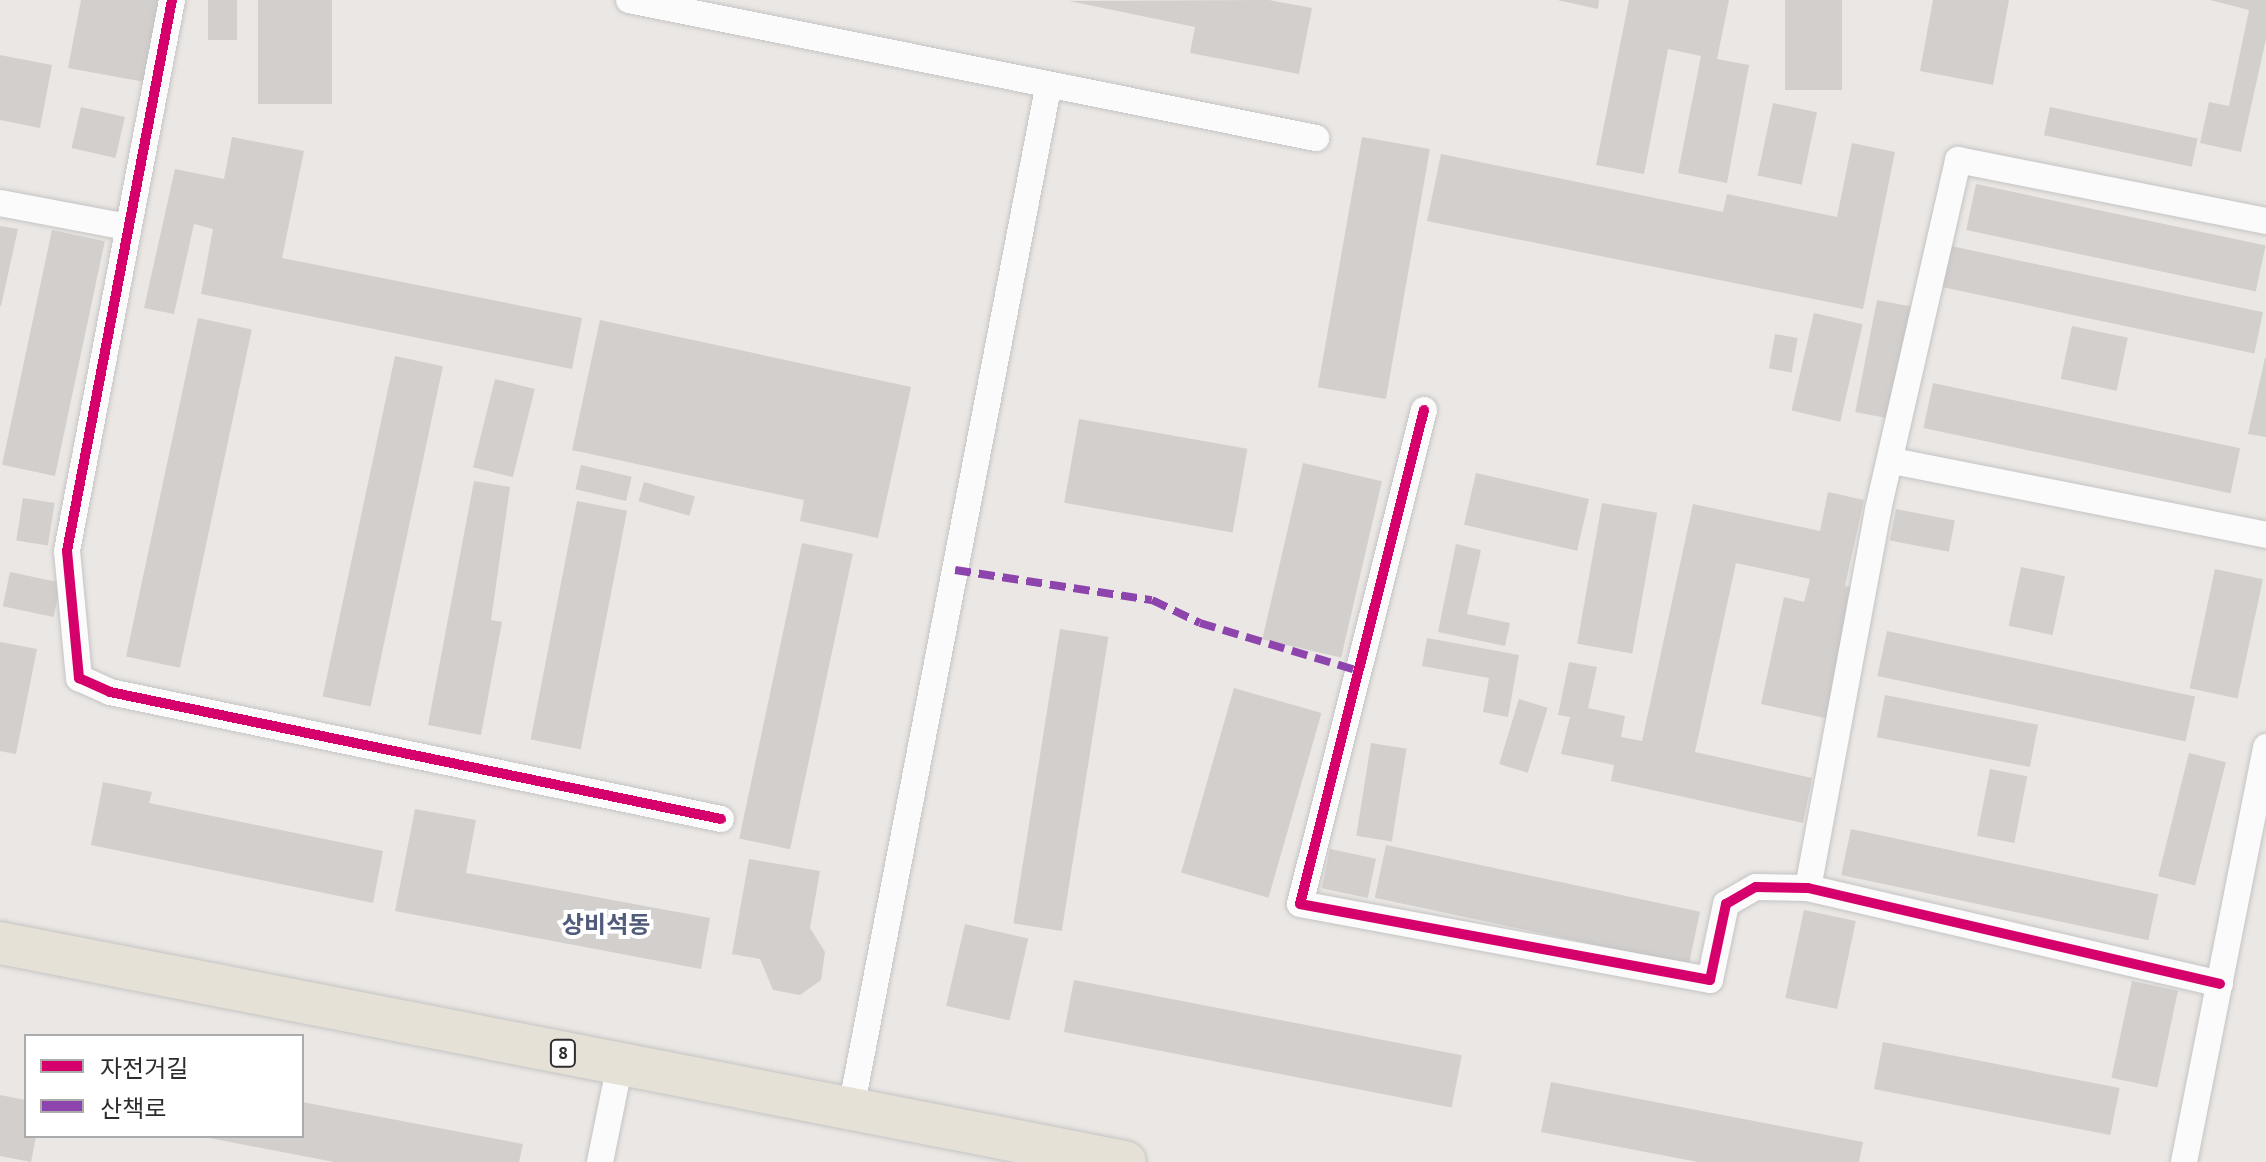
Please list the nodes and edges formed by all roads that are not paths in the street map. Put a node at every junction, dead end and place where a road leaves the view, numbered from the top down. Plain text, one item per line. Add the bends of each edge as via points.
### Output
1 (172, 0) edge
2 (629, 0) edge
3 (1048, 88) junction
4 (1316, 138) dead end
5 (0, 203) edge
6 (2266, 221) edge
7 (127, 227) junction
8 (1424, 410) dead end
9 (1893, 461) junction
10 (2266, 535) edge
11 (2266, 747) edge
12 (721, 819) dead end
13 (1808, 888) junction
14 (0, 943) edge
15 (2220, 984) junction
16 (620, 1064) junction
17 (851, 1109) junction
18 (600, 1162) edge
19 (1125, 1162) edge
20 (2184, 1162) edge

1 - 7 street
2 - 3 street
3 - 4 street
3 - 17 street
5 - 7 street
6 - 9 street via 1958,160
7 - 12 street via 67,551 79,678 110,692
8 - 13 street via 1300,904 1710,980 1726,904 1756,887
9 - 10 street
9 - 13 street
11 - 15 street
13 - 15 street
14 - 16 main road, 8
15 - 20 street
16 - 17 main road, 8
16 - 18 street
17 - 19 main road, 8

